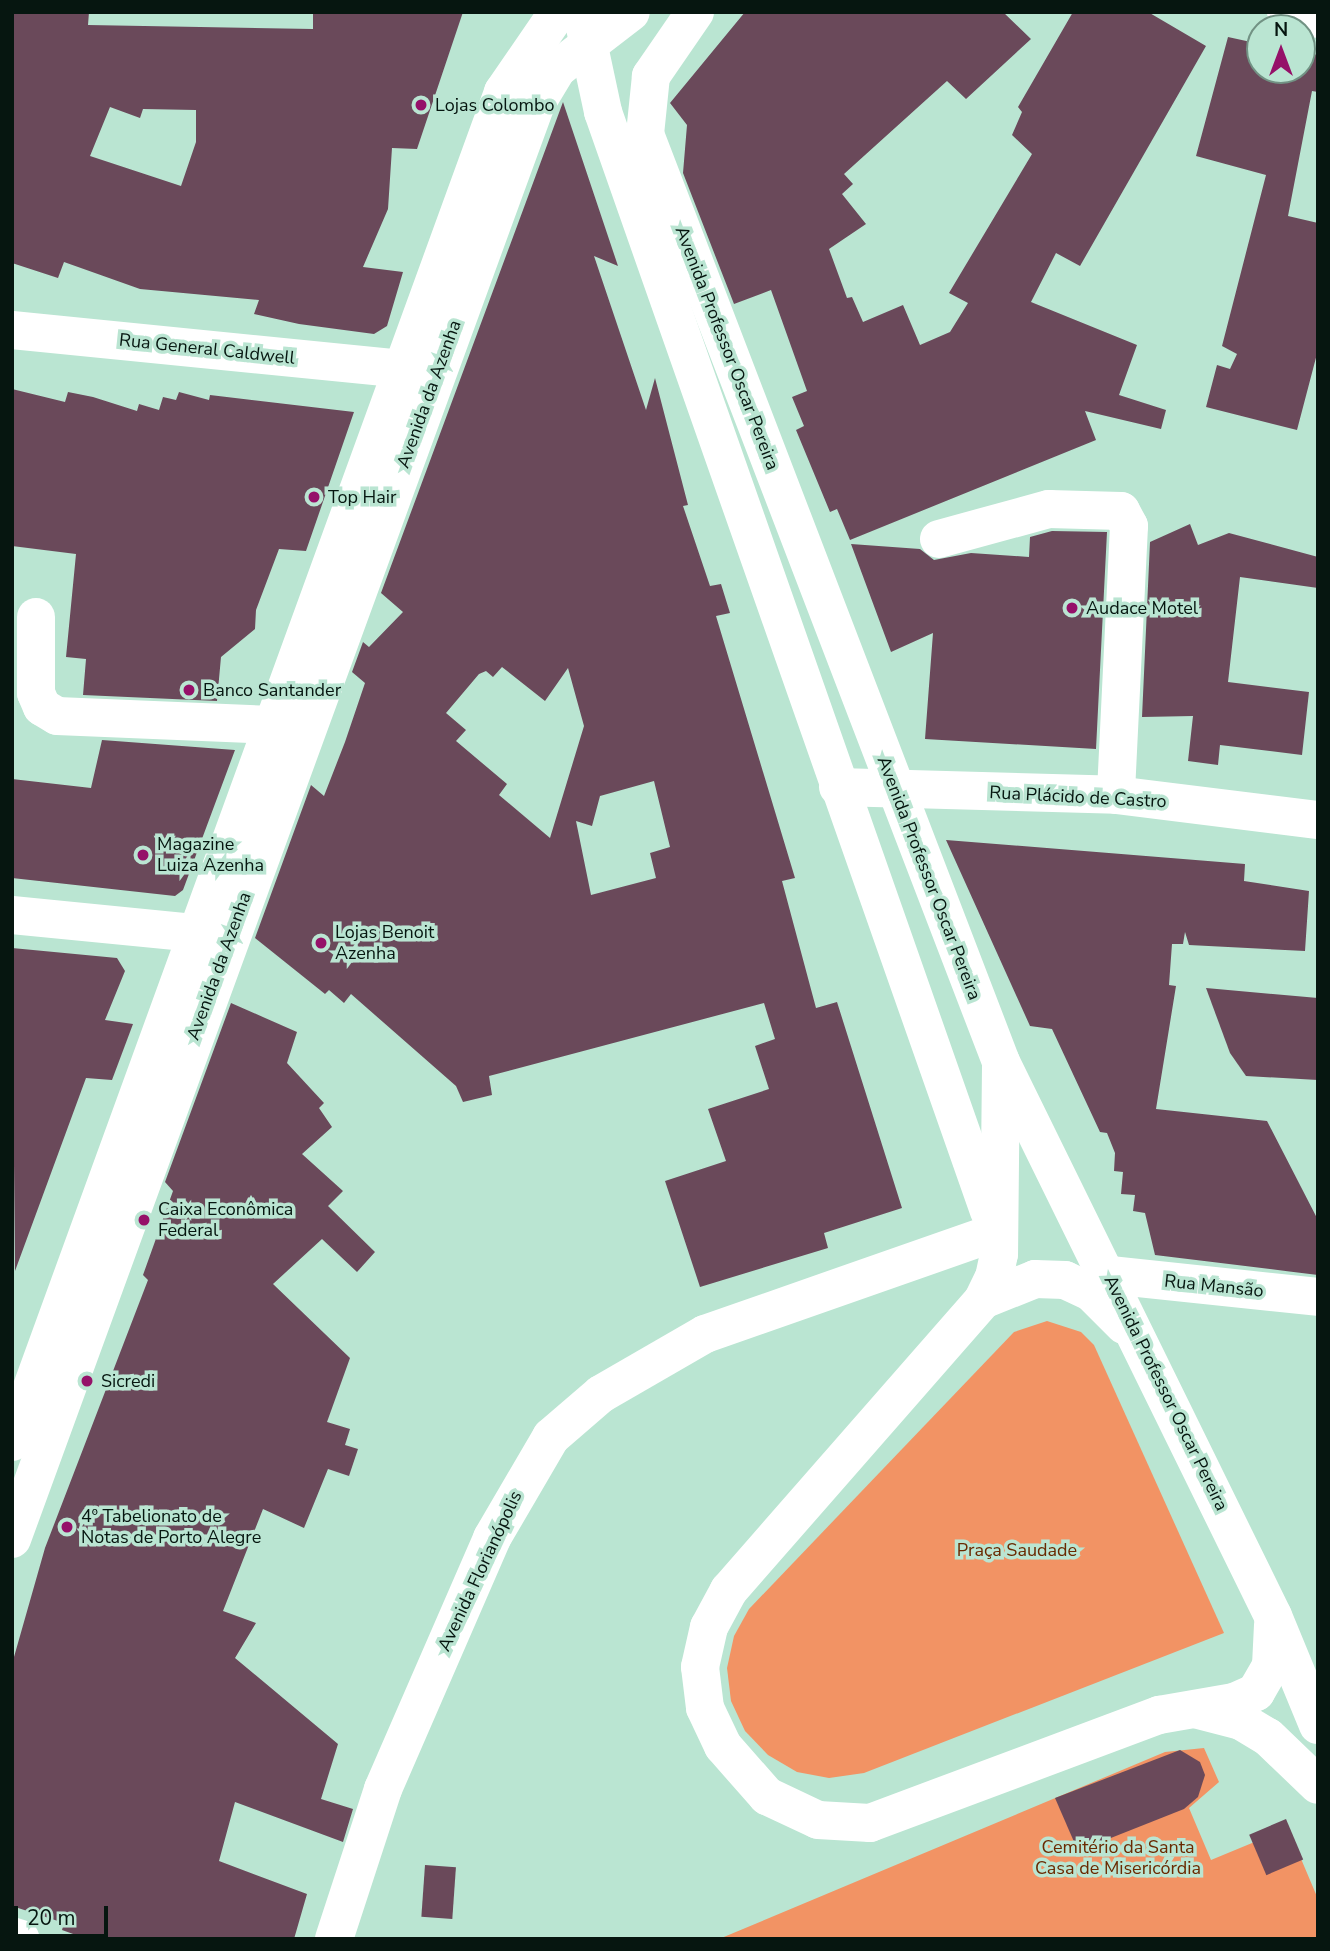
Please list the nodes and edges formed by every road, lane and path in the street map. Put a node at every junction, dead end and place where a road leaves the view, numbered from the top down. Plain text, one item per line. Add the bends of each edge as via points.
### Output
1 (558, 12) edge
2 (631, 12) edge
3 (695, 12) edge
4 (1286, 12) edge
5 (1318, 19) edge
6 (584, 27) edge
7 (12, 330) edge
8 (402, 369) junction
9 (939, 539) dead end
10 (36, 617) dead end
11 (272, 725) junction
12 (838, 787) junction
13 (894, 789) junction
14 (1116, 795) junction
15 (1318, 820) edge
16 (12, 915) edge
17 (196, 933) junction
18 (1001, 1062) junction
19 (996, 1232) junction
20 (1110, 1275) junction
21 (1318, 1297) edge
22 (983, 1300) junction
23 (1150, 1360) junction
24 (12, 1442) edge
25 (12, 1539) edge
26 (1273, 1615) junction
27 (1197, 1710) junction
28 (1318, 1725) edge
29 (1318, 1786) edge
30 (12, 1936) edge
31 (21, 1939) edge
32 (334, 1939) edge

1 - 8 main road, Avenida da Azenha via 503,92
2 - 6 main road, Avenida da Azenha
3 - 13 main road, Avenida Professor Oscar Pereira via 651,76 645,134
4 - 5 main road
6 - 12 main road, Avenida Professor Oscar Pereira via 603,112
6 - 25 main road, Avenida da Azenha via 536,104
7 - 8 main road, Rua General Caldwell
8 - 11 main road, Avenida da Azenha
9 - 14 main road via 1049,509 1121,511 1129,526
10 - 11 main road via 36,693 42,707 57,716
11 - 17 main road, Avenida da Azenha
12 - 13 main road, Rua Plácido de Castro
12 - 19 main road, Avenida Professor Oscar Pereira
13 - 14 main road, Rua Plácido de Castro
13 - 18 main road, Avenida Professor Oscar Pereira
14 - 15 main road, Rua Plácido de Castro
16 - 17 main road
17 - 24 main road, Avenida da Azenha
18 - 19 main road
18 - 20 main road, Avenida Professor Oscar Pereira
19 - 22 main road via 999,1254
19 - 32 main road, Avenida Florianópolis via 705,1334 601,1394 551,1437 518,1487 383,1789
20 - 21 main road, Rua Mansão
20 - 23 main road, Avenida Professor Oscar Pereira
22 - 23 main road via 1035,1279 1065,1280 1113,1310
22 - 27 main road via 729,1590 709,1627 700,1667 705,1708 723,1746 767,1796 818,1820 870,1823 1159,1715
23 - 26 main road, Avenida Professor Oscar Pereira
26 - 27 main road via 1271,1666 1256,1692
26 - 28 main road, Avenida Professor Oscar Pereira
27 - 29 main road via 1241,1721 1268,1737
30 - 31 main road

